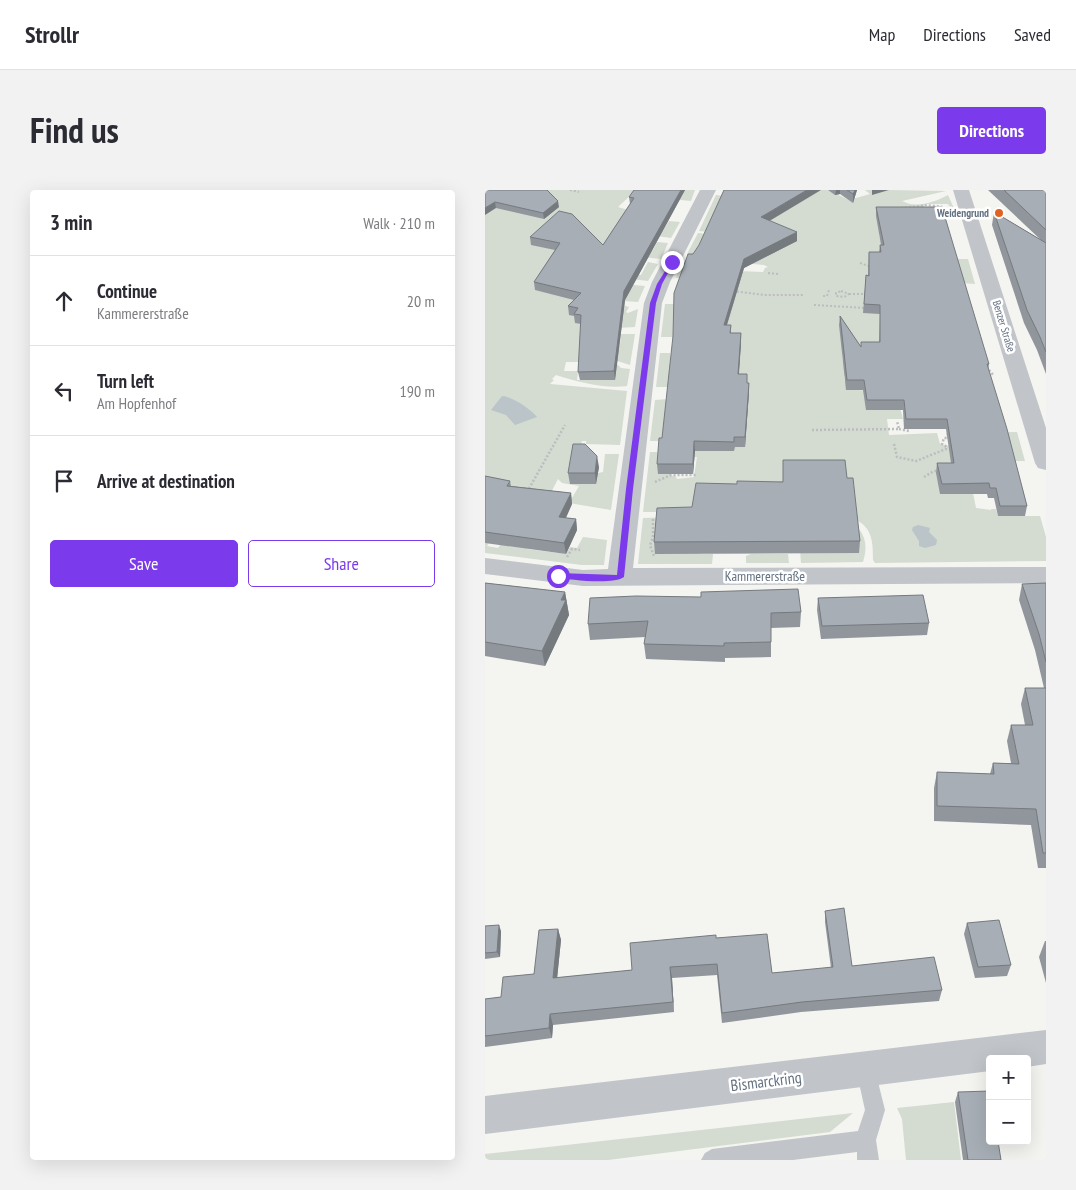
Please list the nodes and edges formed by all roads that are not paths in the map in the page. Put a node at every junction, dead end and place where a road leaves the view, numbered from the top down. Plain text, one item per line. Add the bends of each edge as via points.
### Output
1 (708, 190) edge
2 (961, 190) edge
3 (1046, 463) edge
4 (485, 566) edge
5 (1046, 574) edge
6 (620, 577) junction
7 (1046, 1047) edge
8 (866, 1069) junction
9 (485, 1115) edge
10 (867, 1150) edge
11 (712, 1160) edge

1 - 6 street via 653,303
2 - 3 street, Benzer Straße
4 - 6 street, Kammererstraße via 583,578
5 - 6 street, Kammererstraße
7 - 8 street, Bismarckring
8 - 9 street, Bismarckring
8 - 10 lane via 875,1110
10 - 11 lane

